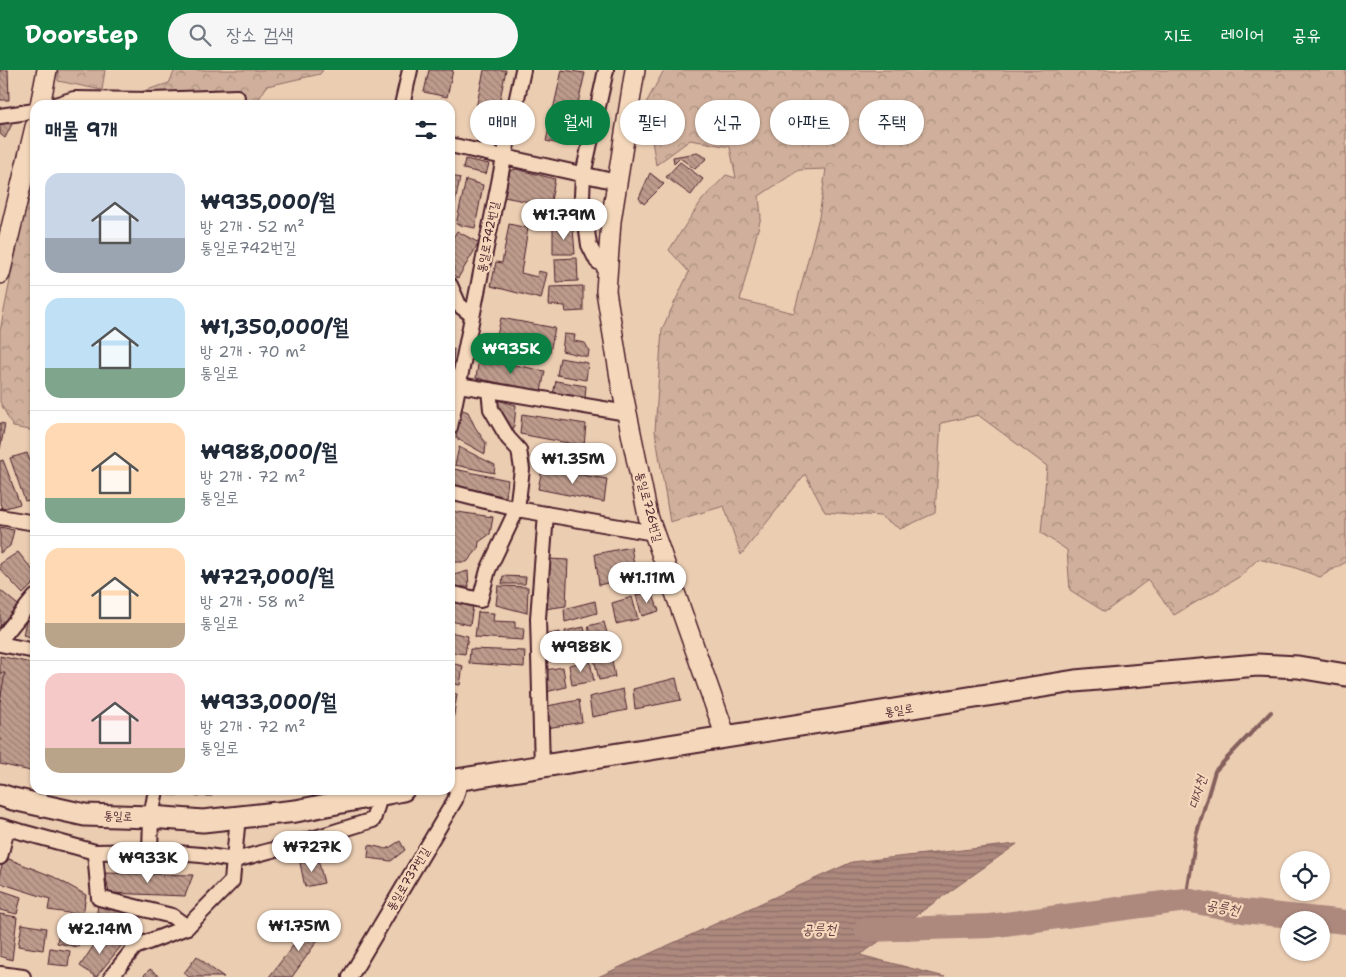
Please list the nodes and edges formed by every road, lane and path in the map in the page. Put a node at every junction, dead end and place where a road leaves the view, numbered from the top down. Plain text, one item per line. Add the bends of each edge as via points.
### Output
1 (46, 70) edge
2 (410, 70) edge
3 (523, 70) edge
4 (606, 70) edge
5 (635, 70) edge
6 (237, 97) dead end
7 (41, 100) edge
8 (71, 100) edge
9 (152, 100) edge
10 (152, 100) edge
11 (403, 100) edge
12 (30, 111) edge
13 (0, 116) edge
14 (30, 148) edge
15 (455, 151) edge
16 (504, 158) junction
17 (583, 175) junction
18 (618, 182) junction
19 (608, 269) junction
20 (0, 274) edge
21 (455, 298) edge
22 (472, 315) junction
23 (458, 385) junction
24 (489, 390) junction
25 (455, 401) edge
26 (627, 413) junction
27 (455, 493) edge
28 (517, 509) junction
29 (546, 514) junction
30 (0, 517) edge
31 (30, 522) edge
32 (654, 533) junction
33 (455, 594) edge
34 (30, 603) edge
35 (0, 642) edge
36 (30, 650) edge
37 (1345, 675) edge
38 (726, 737) junction
39 (542, 767) junction
40 (455, 780) edge
41 (0, 795) edge
42 (155, 795) edge
43 (369, 795) edge
44 (381, 795) edge
45 (238, 816) junction
46 (151, 817) junction
47 (3, 827) edge
48 (150, 851) junction
49 (95, 852) junction
50 (0, 857) edge
51 (235, 860) junction
52 (187, 927) junction
53 (0, 974) edge
54 (23, 977) edge
55 (111, 977) edge
56 (350, 977) edge

1 - 7 street
2 - 11 street
3 - 16 street, 통일로742번길
4 - 17 street
5 - 18 street, 통일로726번길
6 - 10 street
8 - 9 street
12 - 13 street
14 - 20 street
15 - 16 street
16 - 17 street
16 - 22 street, 통일로742번길
17 - 18 street
17 - 19 street via 582,196 589,245 597,261
18 - 19 street, 통일로726번길 via 611,221
19 - 26 street, 통일로726번길 via 606,291
21 - 22 street via 458,305
22 - 23 street, 통일로742번길
23 - 24 street
23 - 25 street, 통일로742번길
24 - 26 street
24 - 28 street via 491,409 519,450 522,468
26 - 32 street, 통일로726번길
27 - 28 street
28 - 29 street
28 - 33 street via 488,570 480,600
29 - 32 street
29 - 39 street via 538,618
30 - 31 street
32 - 38 street, 통일로726번길
34 - 35 street
35 - 36 street
37 - 38 main road, 통일로 via 1298,667 1257,665 1075,682
38 - 39 main road, 통일로
39 - 40 main road, 통일로
40 - 56 street, 통일로737번길 via 455,800
41 - 46 main road, 통일로 via 85,815
42 - 46 street
43 - 45 main road, 통일로 via 296,812
44 - 51 street via 373,820
45 - 46 main road, 통일로 via 202,821
45 - 51 street
46 - 48 street
47 - 49 street
47 - 50 street
48 - 49 street
48 - 51 street
49 - 52 street via 99,898 172,916
51 - 52 street via 232,881
52 - 55 street via 135,947
53 - 54 street

